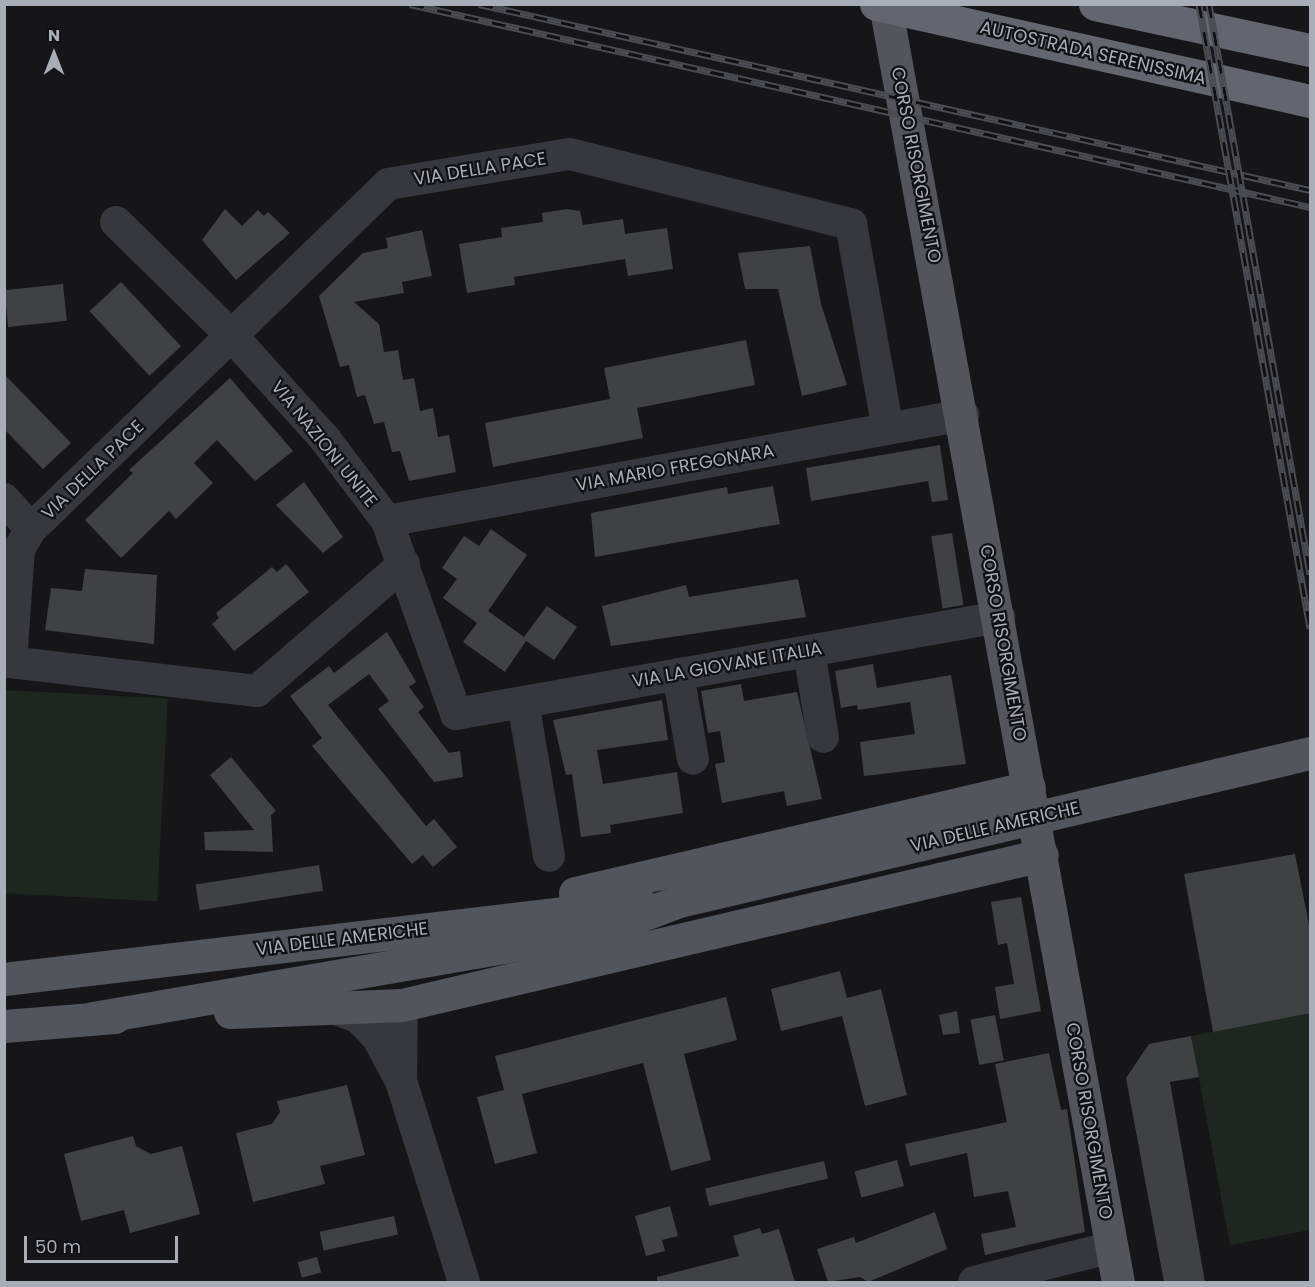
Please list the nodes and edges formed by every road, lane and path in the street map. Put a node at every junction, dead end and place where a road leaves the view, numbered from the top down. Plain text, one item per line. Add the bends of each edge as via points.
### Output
1 (876, 4) edge
2 (885, 4) edge
3 (1095, 4) edge
4 (1311, 50) edge
5 (1311, 101) edge
6 (116, 222) dead end
7 (232, 336) junction
8 (963, 415) junction
9 (888, 429) junction
10 (4, 499) edge
11 (387, 522) junction
12 (31, 529) junction
13 (404, 564) junction
14 (999, 617) junction
15 (809, 651) junction
16 (678, 674) junction
17 (523, 702) junction
18 (456, 714) joint
19 (823, 737) dead end
20 (1311, 753) edge
21 (693, 759) dead end
22 (1029, 787) junction
23 (1042, 855) junction
24 (549, 856) dead end
25 (679, 901) junction
26 (419, 930) junction
27 (472, 953) junction
28 (4, 979) edge
29 (402, 1005) junction
30 (334, 1008) junction
31 (93, 1018) junction
32 (4, 1026) edge
33 (401, 1082) junction
34 (1112, 1247) junction
35 (464, 1282) edge
36 (974, 1282) edge
37 (1118, 1282) edge

1 - 5 highway, AUTOSTRADA SERENISSIMA
2 - 8 main road, CORSO RISORGIMENTO
3 - 4 highway
6 - 7 street, VIA NAZIONI UNITE
7 - 9 street, VIA DELLA PACE via 388,184 570,154 851,224
7 - 11 street, VIA NAZIONI UNITE via 325,439
7 - 12 street, VIA DELLA PACE
8 - 9 street, VIA MARIO FREGONARA
8 - 14 main road, CORSO RISORGIMENTO
9 - 11 street, VIA MARIO FREGONARA
10 - 12 street, VIA DELLA PACE
11 - 13 street, VIA NAZIONI UNITE
12 - 13 street, VIA DELLA PACE via 19,549 11,662 257,691
13 - 18 street, VIA NAZIONI UNITE
14 - 15 street, VIA LA GIOVANE ITALIA
14 - 22 main road, CORSO RISORGIMENTO
15 - 16 street, VIA LA GIOVANE ITALIA
15 - 19 street
16 - 17 street, VIA LA GIOVANE ITALIA
16 - 21 street
17 - 18 street, VIA LA GIOVANE ITALIA
17 - 24 street
20 - 25 main road, VIA DELLE AMERICHE
22 - 23 main road, CORSO RISORGIMENTO
22 - 26 main road
23 - 29 main road
23 - 34 main road, CORSO RISORGIMENTO
25 - 26 main road, VIA DELLE AMERICHE
25 - 27 main road, VIA DELLE AMERICHE via 602,930
26 - 28 main road, VIA DELLE AMERICHE
27 - 29 main road via 422,975
27 - 31 main road, VIA DELLE AMERICHE
29 - 30 main road
29 - 33 street
30 - 31 main road
30 - 33 street via 358,1017 378,1038
31 - 32 main road
33 - 35 street
34 - 36 street
34 - 37 main road, CORSO RISORGIMENTO

